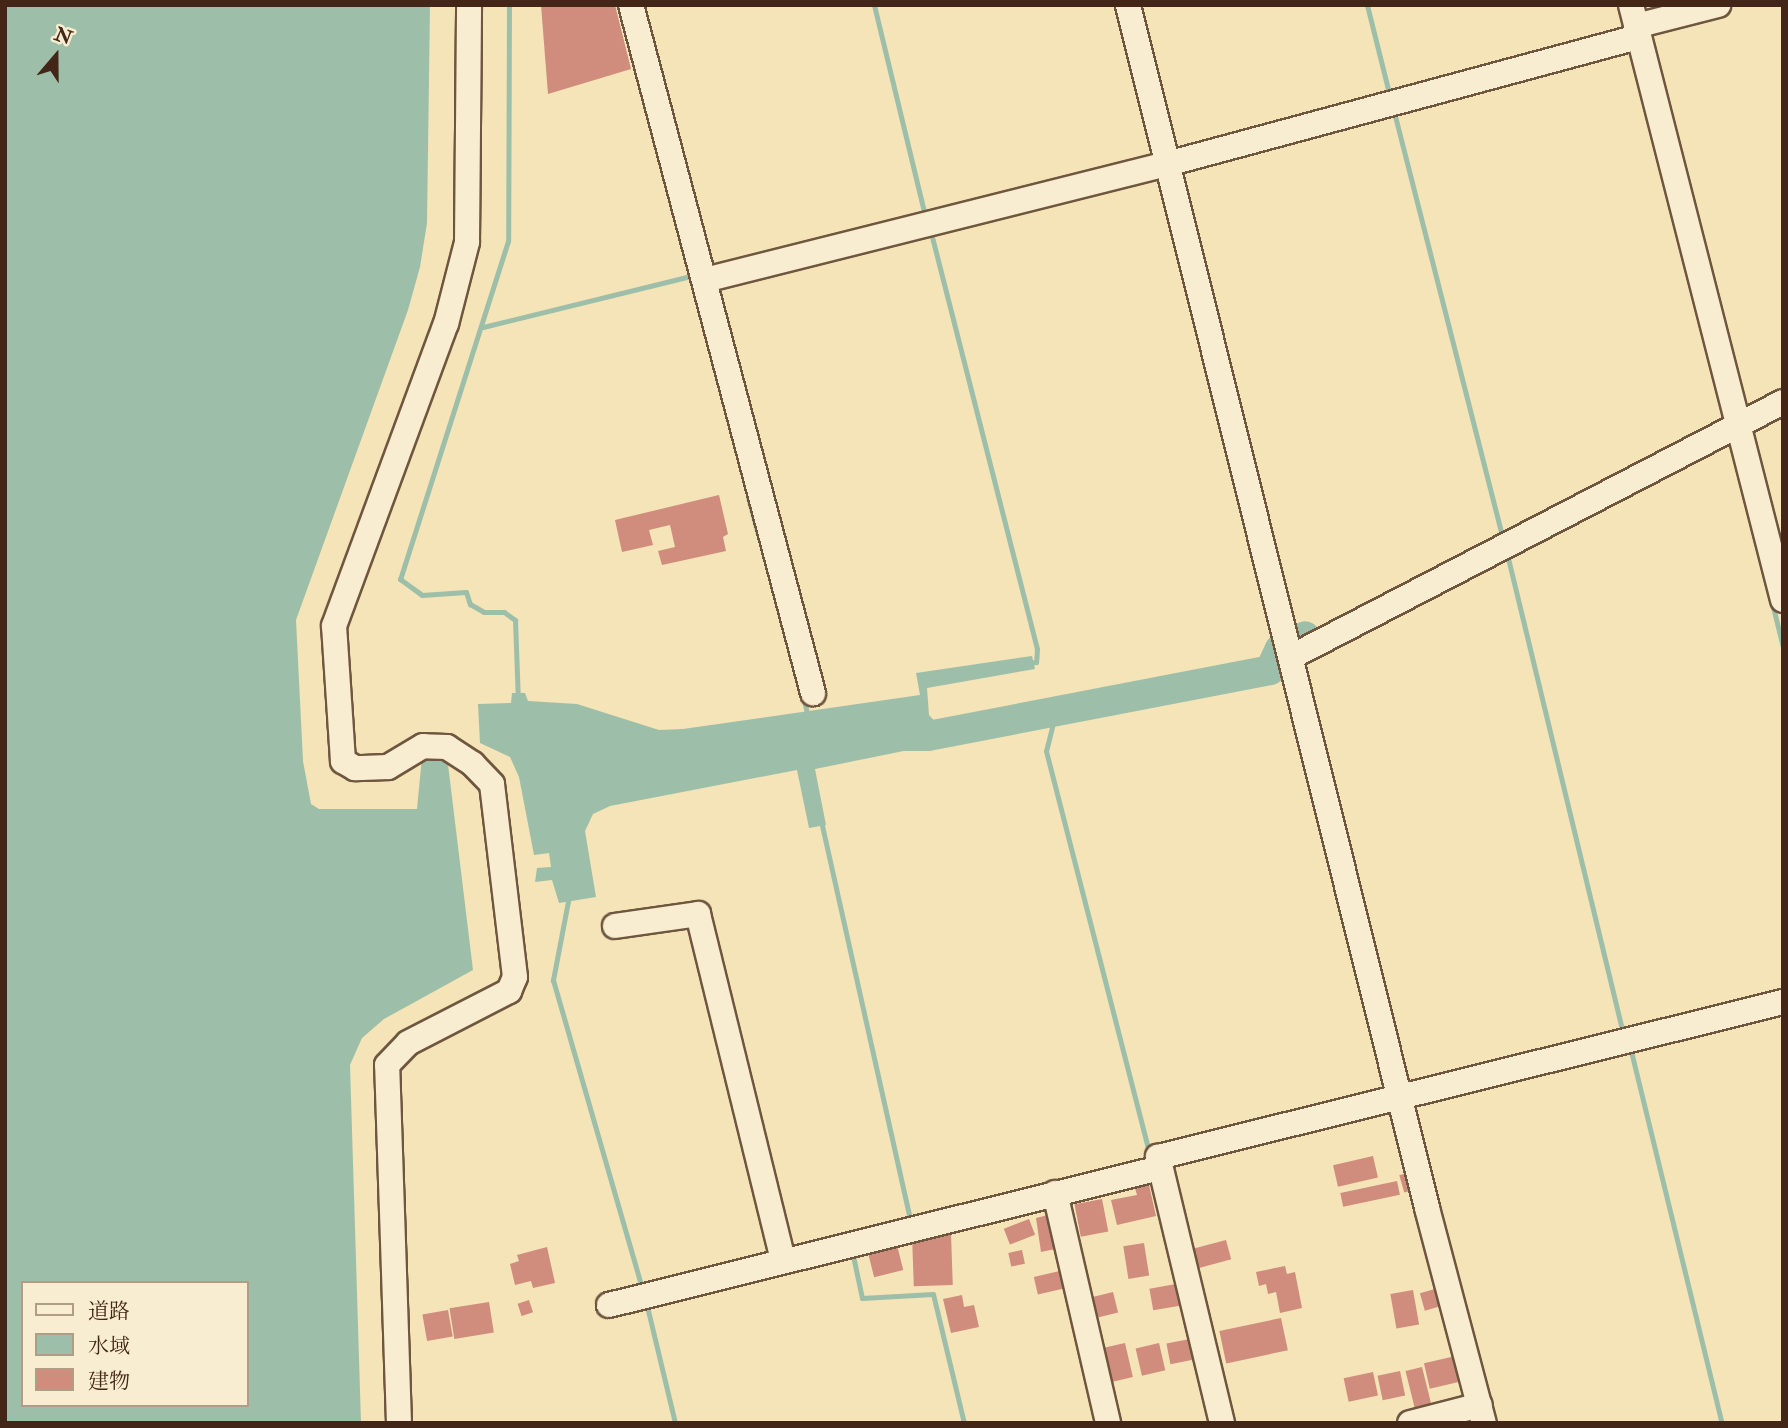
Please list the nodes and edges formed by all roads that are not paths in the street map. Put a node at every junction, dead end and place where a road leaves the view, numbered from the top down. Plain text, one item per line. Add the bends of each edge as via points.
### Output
1 (469, 5) edge
2 (631, 5) edge
3 (1128, 5) edge
4 (1718, 5) edge
5 (1633, 30) edge
6 (1167, 164) junction
7 (705, 280) junction
8 (1783, 402) edge
9 (1734, 421) junction
10 (1783, 600) edge
11 (1289, 649) junction
12 (813, 694) dead end
13 (615, 926) dead end
14 (1783, 1002) edge
15 (1401, 1095) junction
16 (1156, 1169) junction
17 (1055, 1193) junction
18 (783, 1261) junction
19 (609, 1304) dead end
20 (1482, 1414) edge
21 (399, 1423) edge
22 (1108, 1423) edge
23 (1222, 1423) edge
24 (1410, 1423) edge

1 - 21 street via 464,255 446,324 334,626 343,761 355,768 388,768 423,746 447,747 492,784 515,977 509,991 408,1043 387,1065
2 - 7 street
3 - 6 street
4 - 5 street
5 - 6 street
5 - 9 street
6 - 7 street
6 - 11 street
7 - 12 street via 786,584 786,606
8 - 9 street
9 - 10 street
9 - 11 street
11 - 15 street
13 - 18 street via 698,914
14 - 15 street
15 - 16 street via 1158,1157
15 - 20 street
16 - 17 street
16 - 23 street
17 - 18 street
17 - 22 street
18 - 19 street
20 - 24 street

